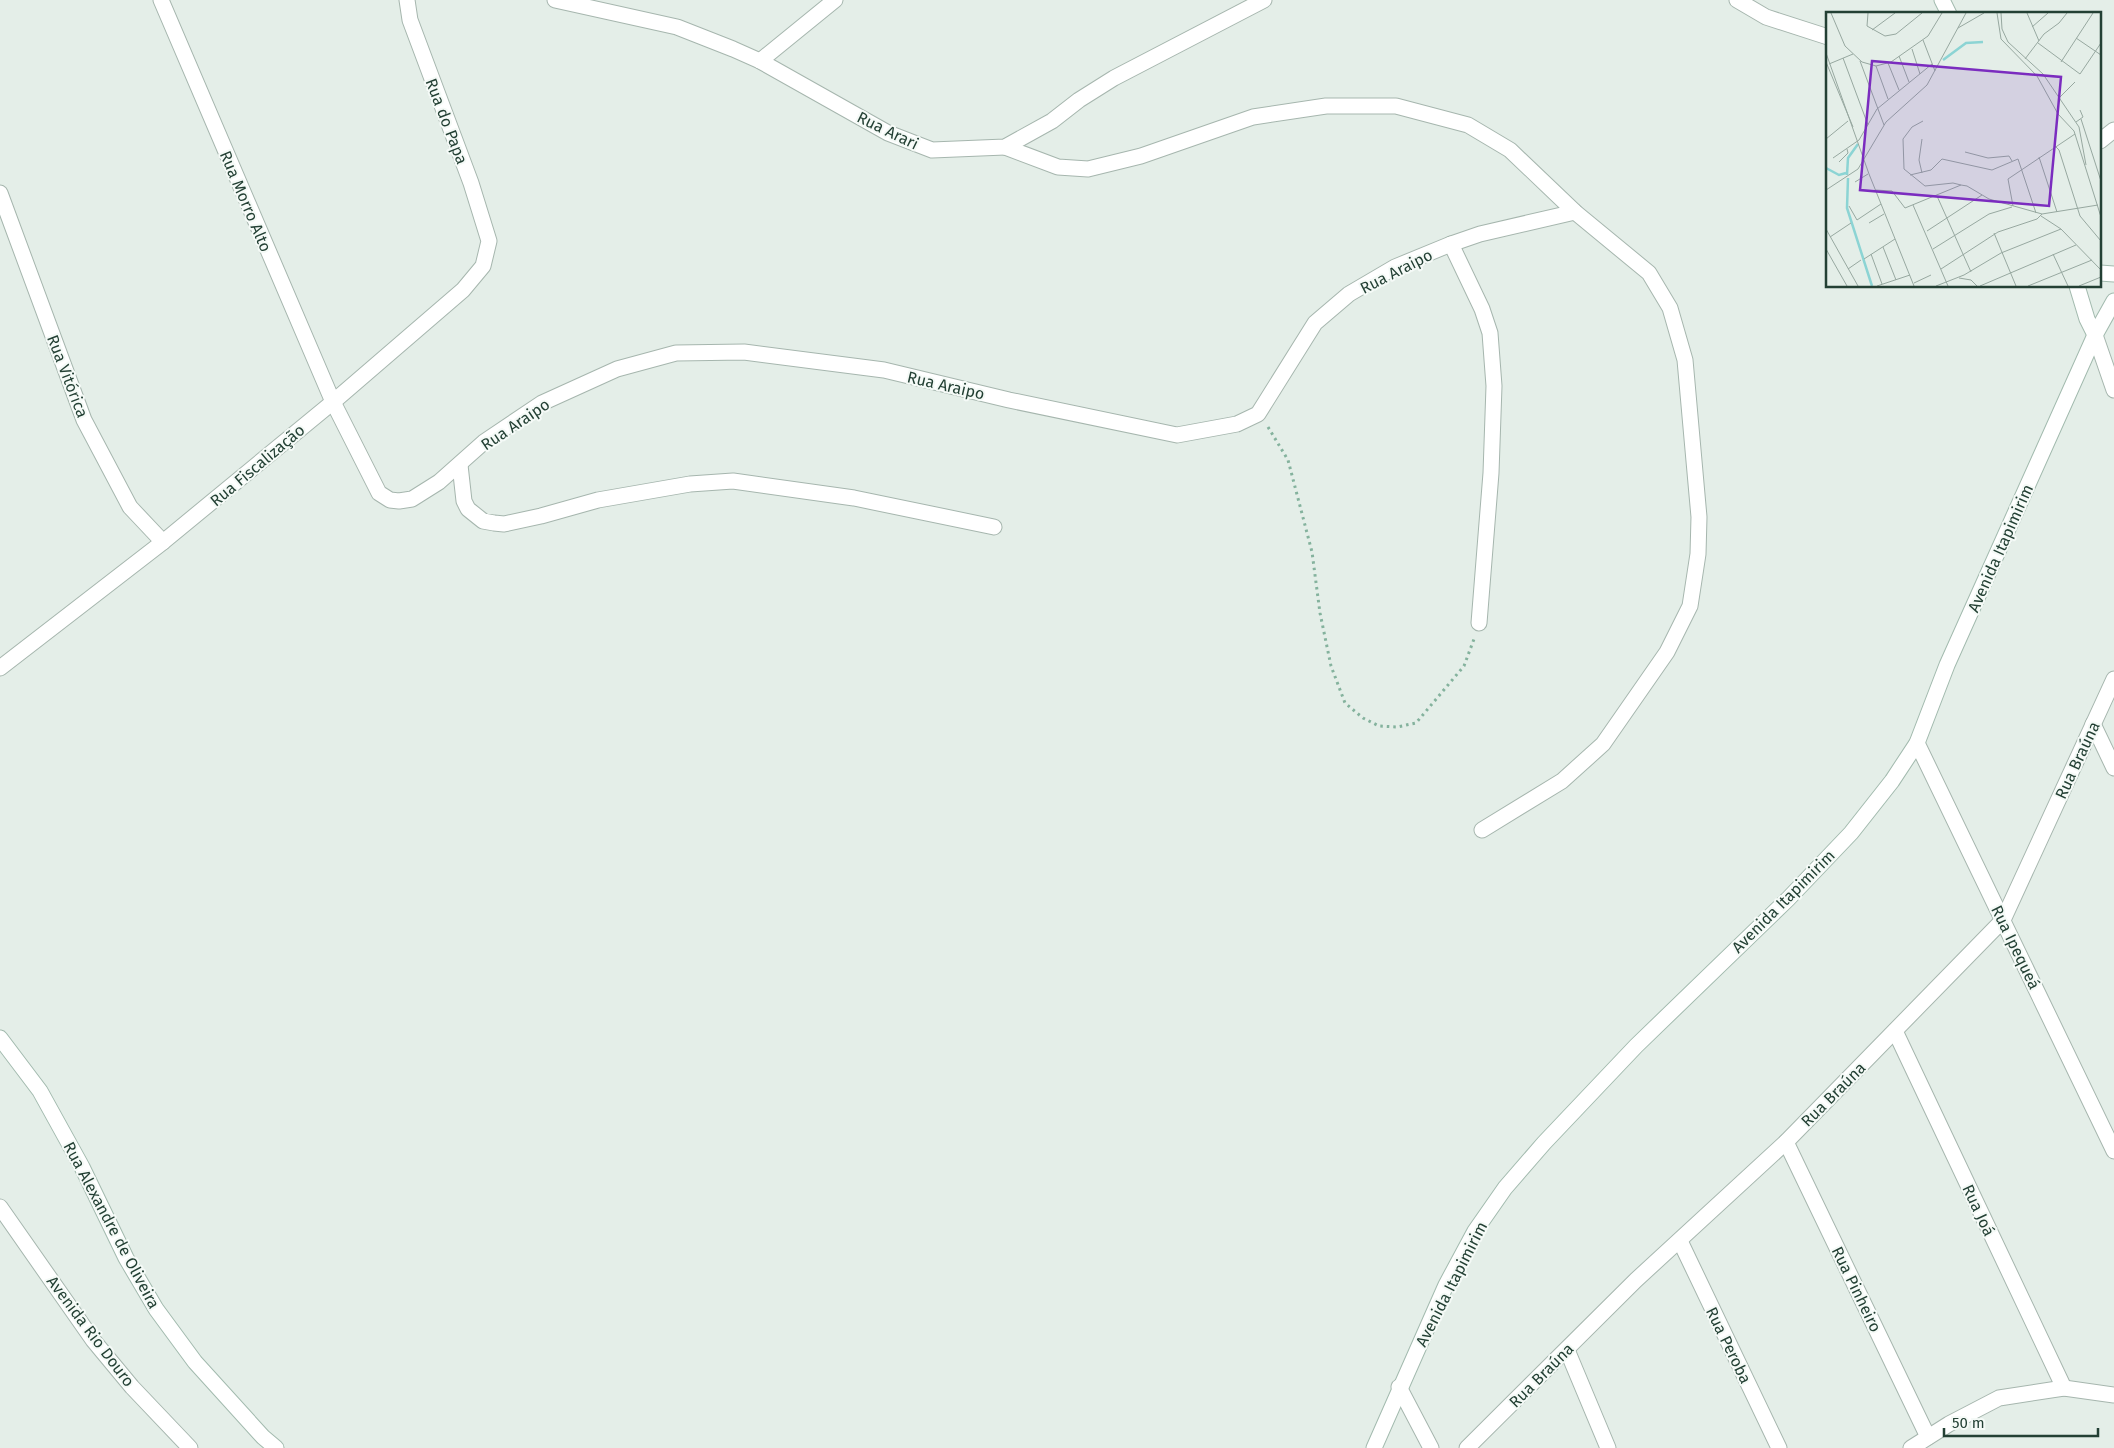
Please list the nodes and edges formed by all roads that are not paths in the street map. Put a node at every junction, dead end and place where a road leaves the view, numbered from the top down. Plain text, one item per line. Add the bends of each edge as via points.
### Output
1 (161, 0) edge
2 (407, 0) edge
3 (555, 0) edge
4 (835, 0) edge
5 (1737, 0) edge
6 (1942, 0) edge
7 (1258, 1) edge
8 (1948, 12) edge
9 (1826, 36) edge
10 (760, 62) junction
11 (2114, 130) edge
12 (2102, 139) edge
13 (1005, 147) junction
14 (0, 193) edge
15 (1576, 212) junction
16 (489, 241) joint
17 (1451, 244) junction
18 (2078, 288) edge
19 (2114, 301) edge
20 (2095, 335) junction
21 (2114, 390) edge
22 (333, 402) junction
23 (460, 465) junction
24 (994, 527) dead end
25 (163, 542) junction
26 (1479, 623) road end
27 (0, 668) edge
28 (2114, 679) edge
29 (2093, 724) junction
30 (1917, 743) junction
31 (2114, 768) edge
32 (1482, 830) dead end
33 (2003, 920) junction
34 (1895, 1032) junction
35 (0, 1038) edge
36 (1786, 1142) junction
37 (2114, 1151) edge
38 (1, 1210) edge
39 (1680, 1241) junction
40 (1567, 1350) junction
41 (1399, 1387) junction
42 (2064, 1388) junction
43 (2114, 1395) edge
44 (1928, 1437) junction
45 (190, 1448) edge
46 (276, 1448) edge
47 (1374, 1448) edge
48 (1431, 1448) edge
49 (1467, 1448) edge
50 (1608, 1448) edge
51 (1779, 1448) edge
52 (1911, 1448) edge

1 - 22 street, Rua Morro Alto
2 - 16 street, Rua do Papa via 410,20 471,183
3 - 10 street, Rua Arari via 677,27
4 - 10 street
5 - 9 street via 1766,17
6 - 8 street
7 - 13 street, Rua Arari via 1114,78 1052,121
10 - 13 street, Rua Arari via 888,133 932,150
11 - 12 street
13 - 15 street via 1058,167 1088,169 1141,156 1252,117 1326,106 1396,106 1468,125 1510,150
14 - 25 street, Rua Vitórica via 84,420 130,506
15 - 17 street, Rua Araipo
15 - 32 street via 1649,273 1670,308 1684,360 1698,516 1698,554 1690,606 1667,652 1603,744 1562,781
16 - 22 street, Rua Fiscalização via 483,266 463,290
17 - 23 street, Rua Araipo via 1395,267 1349,294 1316,323 1258,414 1237,424 1177,435 884,370 744,352 676,353 618,369 542,403 484,442
17 - 26 street via 1490,333 1494,386 1491,473
18 - 20 street
19 - 20 street, Avenida Itapimirim
20 - 21 street
20 - 30 street, Avenida Itapimirim via 1948,665
22 - 23 street, Rua Araipo via 379,493 390,500 412,499
22 - 25 street, Rua Fiscalização
23 - 24 street via 464,501 468,509 483,521 494,523 504,524 598,500 690,484 733,481 854,498
25 - 27 street, Rua Fiscalização
28 - 29 street, Rua Braúna
29 - 31 street
29 - 33 street, Rua Braúna
30 - 33 street, Rua Ipequeá
30 - 41 street, Avenida Itapimirim via 1892,782 1852,833 1636,1046 1505,1188 1475,1231 1446,1285
33 - 34 street, Rua Braúna
33 - 37 street, Rua Ipequeá
34 - 36 street, Rua Braúna
34 - 42 street, Rua Joá
35 - 46 street, Rua Alexandre de Oliveira via 40,1092 156,1309 195,1362
36 - 39 street, Rua Braúna
36 - 44 street, Rua Pinheiro
38 - 45 street, Avenida Rio Douro via 93,1340
39 - 40 street, Rua Braúna
39 - 51 street, Rua Peroba
40 - 49 street, Rua Braúna
40 - 50 street
41 - 47 street, Avenida Itapimirim
41 - 48 street
42 - 43 street
42 - 44 street via 1999,1398
44 - 52 street

